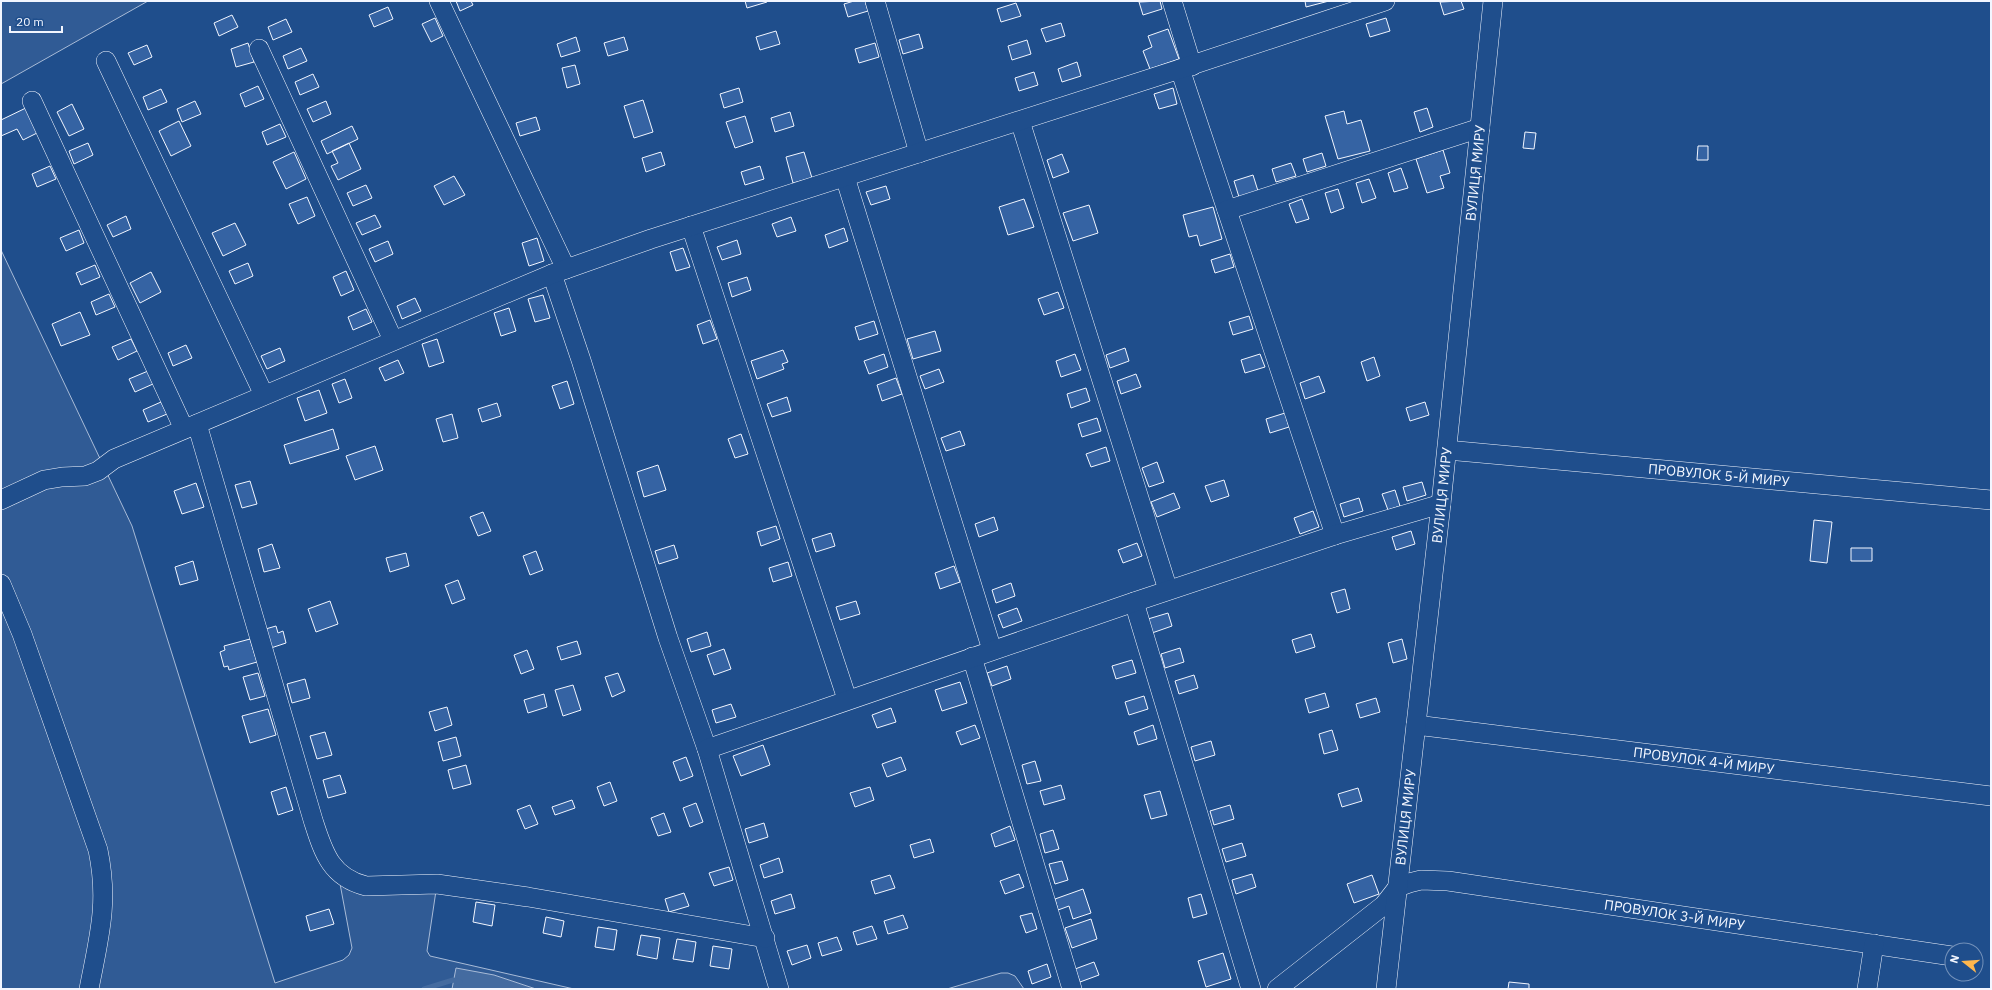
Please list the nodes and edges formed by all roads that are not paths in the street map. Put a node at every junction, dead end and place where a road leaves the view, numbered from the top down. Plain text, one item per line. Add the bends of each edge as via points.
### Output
1 (439, 1) edge
2 (874, 1) edge
3 (1172, 1) edge
4 (1385, 1) edge
5 (1493, 1) edge
6 (259, 49) dead end
7 (106, 61) dead end
8 (1186, 68) junction
9 (32, 100) dead end
10 (1020, 121) junction
11 (1480, 128) junction
12 (919, 153) junction
13 (845, 177) junction
14 (1227, 210) junction
15 (691, 226) junction
16 (559, 271) junction
17 (393, 340) junction
18 (264, 395) junction
19 (191, 426) junction
20 (1447, 450) junction
21 (1, 500) edge
22 (1991, 500) edge
23 (1442, 504) junction
24 (1335, 535) junction
25 (1, 584) edge
26 (1168, 590) junction
27 (1134, 602) junction
28 (992, 650) junction
29 (972, 657) junction
30 (847, 699) junction
31 (1416, 725) junction
32 (707, 749) junction
33 (1991, 796) edge
34 (1398, 888) junction
35 (765, 938) junction
36 (1874, 944) junction
37 (1944, 955) edge
38 (1286, 985) edge
39 (89, 989) edge
40 (779, 989) edge
41 (1072, 989) edge
42 (1251, 989) edge
43 (1386, 989) edge
44 (1867, 989) edge

1 - 16 street
2 - 12 street
3 - 8 street
4 - 8 street
5 - 11 street, ВУЛИЦЯ МИРУ
6 - 17 street
7 - 18 street
8 - 10 street
8 - 14 street
9 - 19 street
10 - 12 street
10 - 26 street
11 - 14 street
11 - 20 street, ВУЛИЦЯ МИРУ
12 - 13 street
13 - 15 street
13 - 28 street
14 - 24 street
15 - 16 street
15 - 30 street
16 - 17 street
16 - 32 street via 582,360 668,638
17 - 18 street
18 - 19 street
19 - 21 street via 114,459 98,471 85,476 44,480
19 - 35 street via 315,827 327,858 338,873 366,886 436,884 528,897
20 - 22 street, ПРОВУЛОК 5-Й МИРУ
20 - 23 street, ВУЛИЦЯ МИРУ
23 - 24 street
23 - 31 street, ВУЛИЦЯ МИРУ
24 - 26 street
25 - 39 street via 22,634 99,855 104,885 103,917
26 - 27 street
27 - 28 street
27 - 42 street
28 - 29 street
29 - 30 street
29 - 41 street
30 - 32 street
31 - 33 street, ПРОВУЛОК 4-Й МИРУ
31 - 34 street, ВУЛИЦЯ МИРУ
32 - 35 street
34 - 36 street, ПРОВУЛОК 3-Й МИРУ via 1421,880 1448,881
34 - 38 street via 1384,905
34 - 43 street, ВУЛИЦЯ МИРУ
35 - 40 street
36 - 37 street, ПРОВУЛОК 3-Й МИРУ
36 - 44 street

